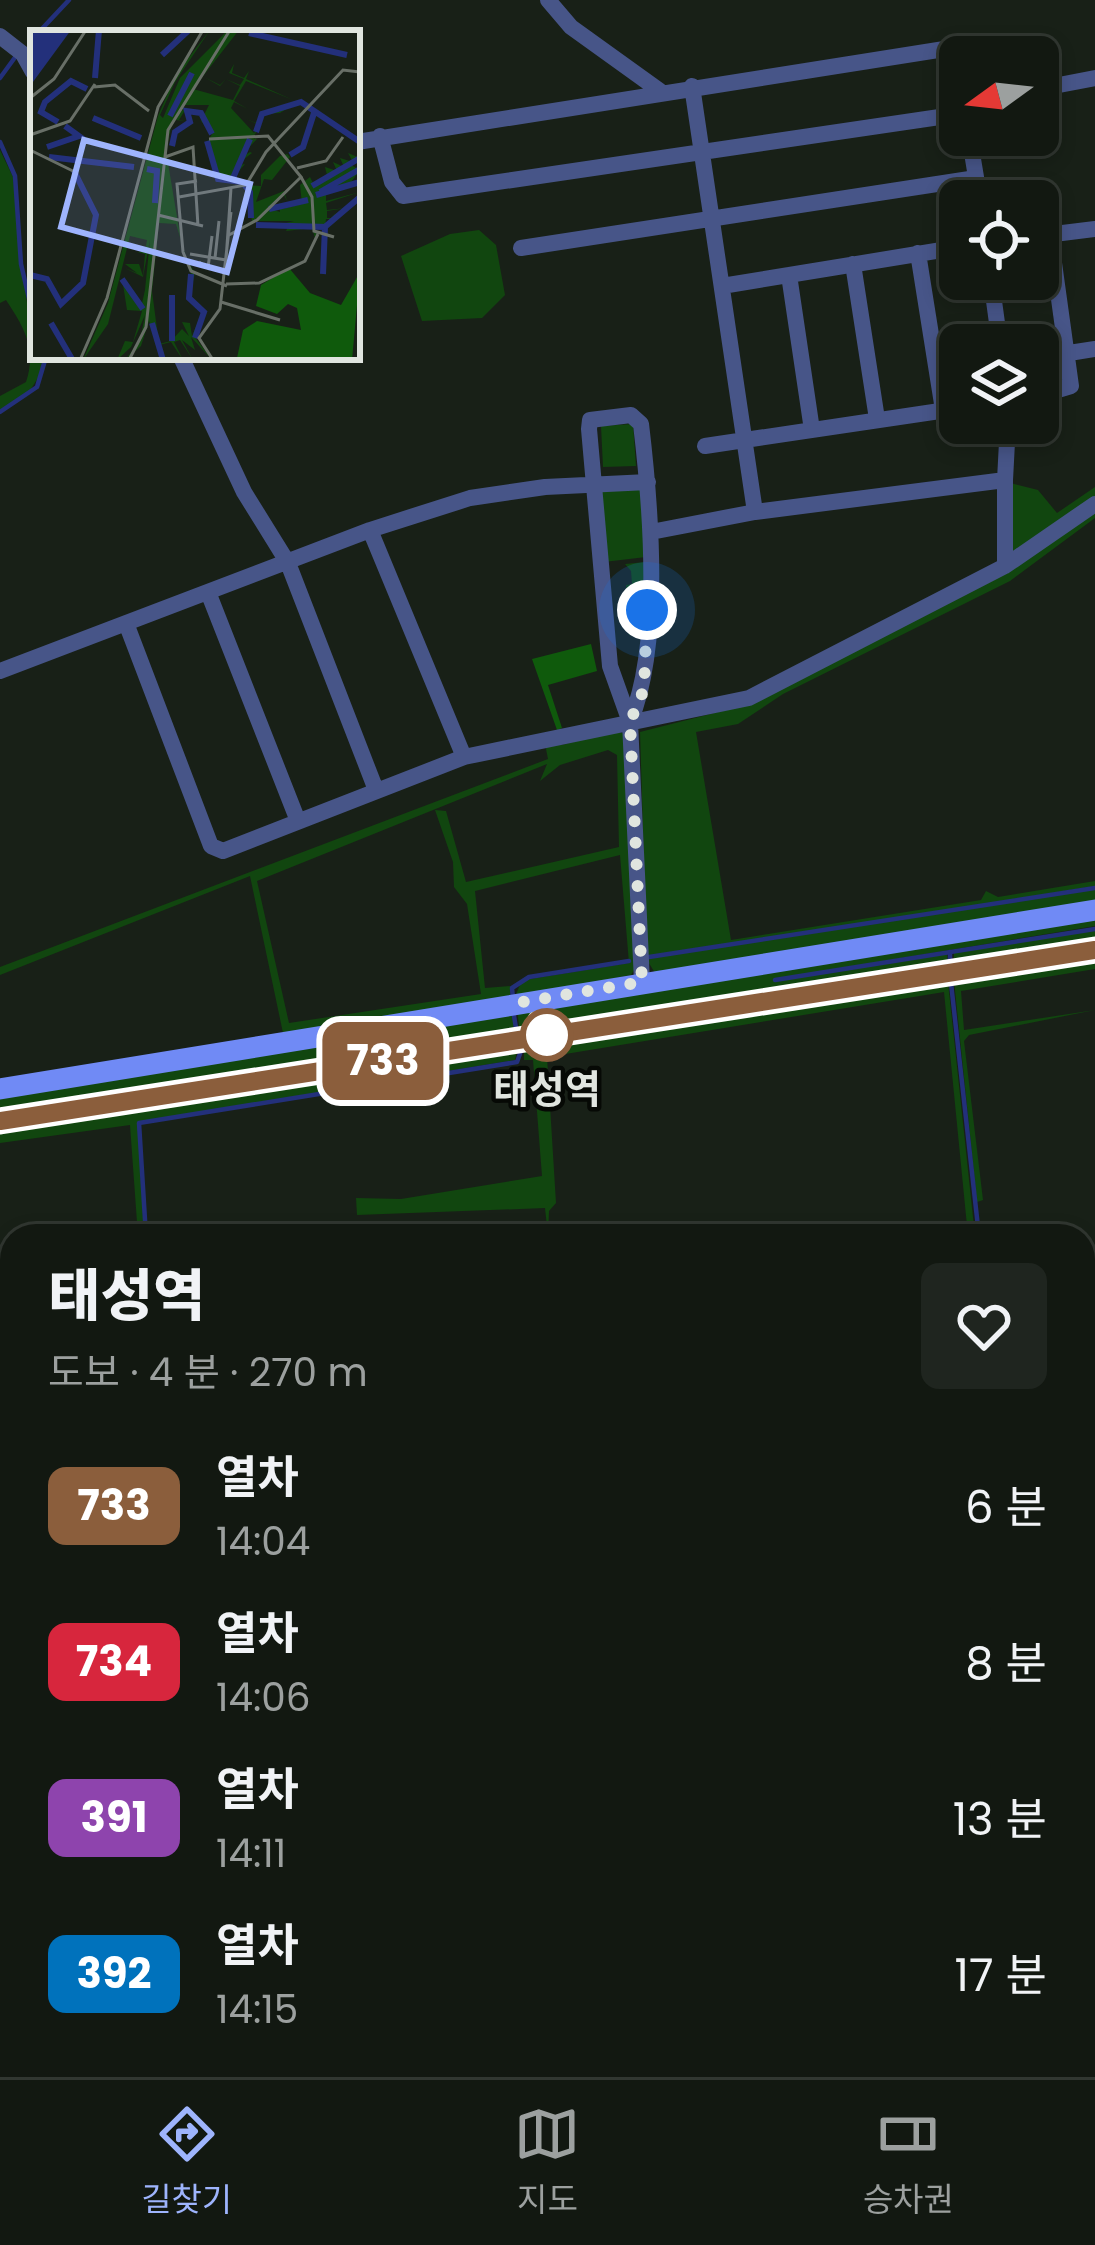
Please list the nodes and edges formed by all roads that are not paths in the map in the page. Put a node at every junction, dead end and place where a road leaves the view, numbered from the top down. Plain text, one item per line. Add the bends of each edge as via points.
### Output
1 (548, 0) edge
2 (0, 36) edge
3 (939, 50) edge
4 (30, 67) edge
5 (1095, 78) edge
6 (1059, 85) edge
7 (692, 86) junction
8 (660, 91) junction
9 (939, 117) edge
10 (380, 136) junction
11 (360, 141) edge
12 (702, 153) junction
13 (972, 156) edge
14 (976, 178) joint
15 (712, 219) junction
16 (1095, 229) edge
17 (1059, 233) edge
18 (521, 248) dead end
19 (939, 250) edge
20 (918, 253) junction
21 (853, 264) junction
22 (789, 275) junction
23 (722, 286) junction
24 (1058, 300) edge
25 (1095, 349) edge
26 (939, 352) edge
27 (1069, 353) junction
28 (182, 360) edge
29 (1059, 390) edge
30 (939, 411) edge
31 (877, 419) junction
32 (812, 430) junction
33 (744, 440) junction
34 (1007, 444) edge
35 (704, 446) dead end
36 (1005, 480) junction
37 (648, 482) junction
38 (591, 484) junction
39 (1095, 504) edge
40 (755, 512) junction
41 (370, 530) junction
42 (650, 532) junction
43 (288, 563) junction
44 (1005, 566) junction
45 (208, 592) junction
46 (126, 623) junction
47 (0, 671) edge
48 (630, 722) junction
49 (464, 757) junction
50 (376, 790) junction
51 (298, 821) junction
52 (1095, 910) edge
53 (642, 982) junction
54 (0, 1089) edge

1 - 8 street via 571,27
2 - 4 street
3 - 7 street
5 - 6 street
7 - 8 street
7 - 12 street
8 - 10 street
9 - 12 street
10 - 11 street
10 - 12 street via 403,196
12 - 15 street
13 - 14 street
14 - 15 street
15 - 18 street
15 - 23 street
16 - 17 street
19 - 20 street
20 - 21 street
20 - 26 street
21 - 22 street
21 - 31 street
22 - 23 street
22 - 32 street
23 - 33 street
24 - 27 street
25 - 27 street
27 - 29 street via 1071,386
28 - 43 street via 244,492
30 - 31 street
31 - 32 street
32 - 33 street
33 - 35 street
33 - 40 street
34 - 36 street
36 - 40 street
36 - 44 street
37 - 38 street
37 - 38 street via 641,424 632,415 590,420
37 - 42 street
38 - 41 street via 470,498
38 - 48 street via 610,666
39 - 44 street
40 - 42 street
41 - 43 street
41 - 49 street
42 - 48 street via 644,689
43 - 45 street
43 - 50 street
44 - 48 street via 749,698
45 - 46 street
45 - 51 street
46 - 47 street
46 - 51 street via 211,846 223,851
48 - 49 street
48 - 53 street
49 - 50 street
50 - 51 street
52 - 53 main road
53 - 54 main road

